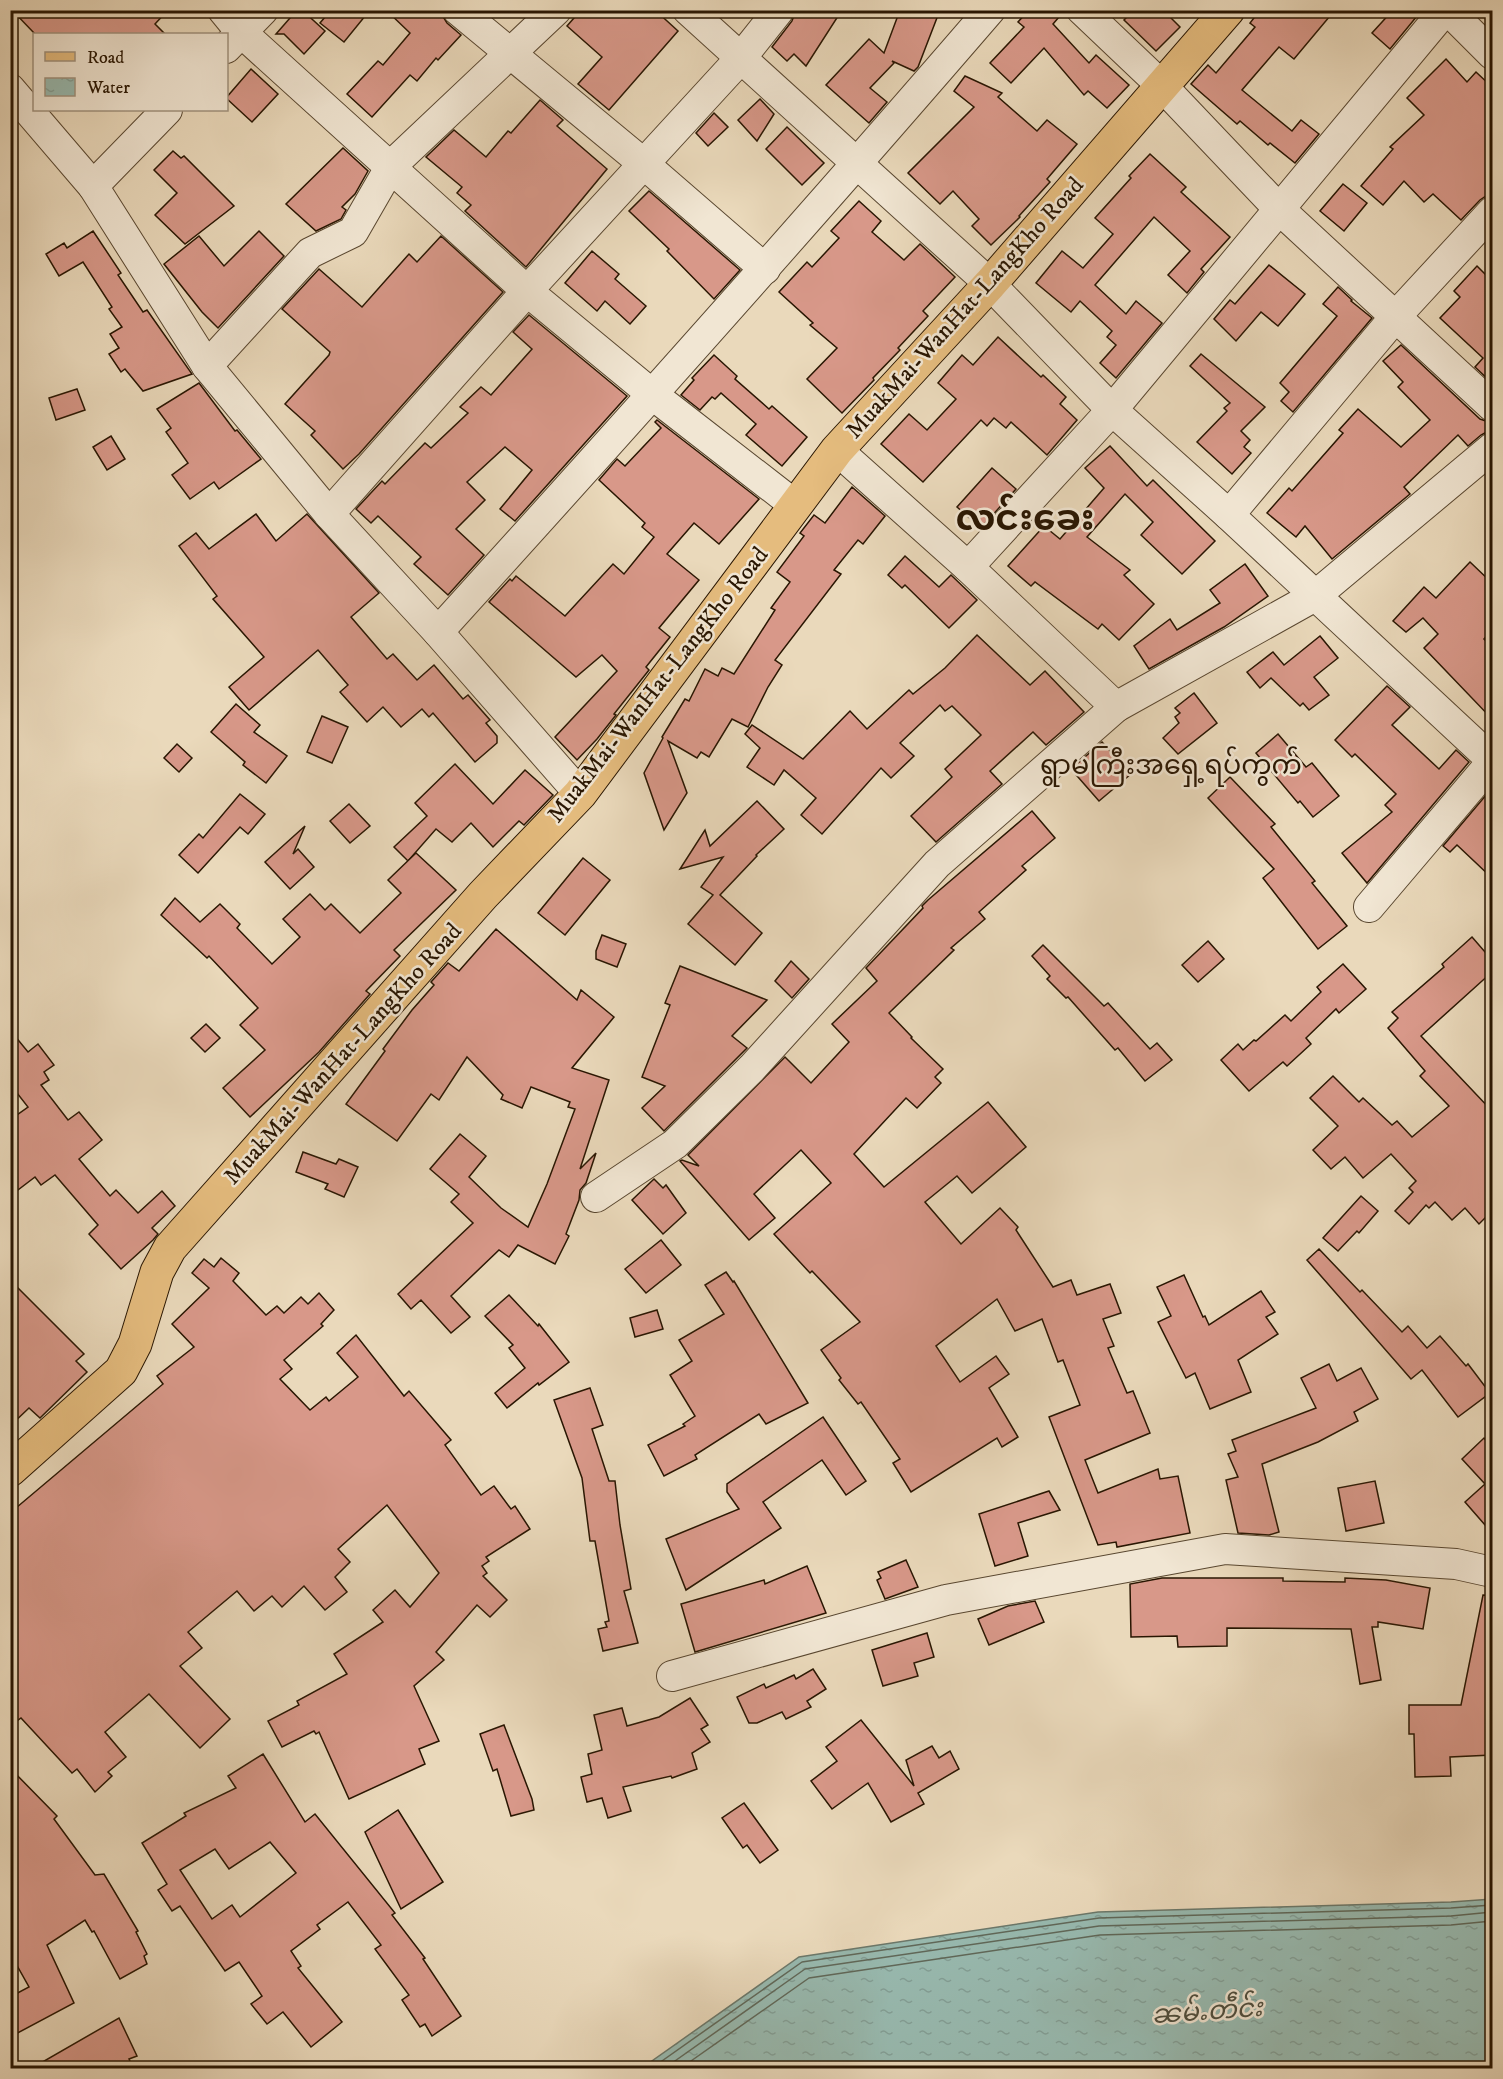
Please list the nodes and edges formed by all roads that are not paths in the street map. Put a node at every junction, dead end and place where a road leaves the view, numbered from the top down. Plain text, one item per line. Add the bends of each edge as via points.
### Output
1 (263, 10) edge
2 (458, 10) edge
3 (556, 10) edge
4 (688, 10) edge
5 (779, 10) edge
6 (990, 10) edge
7 (1082, 10) edge
8 (1228, 10) edge
9 (1447, 10) edge
10 (230, 30) edge
11 (510, 53) junction
12 (1492, 54) edge
13 (740, 59) junction
14 (1162, 86) junction
15 (10, 89) edge
16 (166, 111) edge
17 (859, 163) junction
18 (644, 164) junction
19 (391, 166) junction
20 (93, 186) junction
21 (1278, 208) junction
22 (1492, 212) edge
23 (765, 268) junction
24 (990, 284) junction
25 (527, 291) junction
26 (1396, 316) junction
27 (207, 366) junction
28 (653, 395) junction
29 (1492, 406) edge
30 (1112, 410) junction
31 (1492, 448) edge
32 (837, 450) junction
33 (796, 506) junction
34 (329, 514) junction
35 (1229, 515) junction
36 (968, 567) junction
37 (1315, 596) junction
38 (438, 632) junction
39 (1116, 707) junction
40 (1492, 761) edge
41 (580, 794) junction
42 (1369, 907) dead end
43 (596, 1197) dead end
44 (10, 1470) edge
45 (1492, 1572) edge
46 (672, 1676) dead end

1 - 10 street
2 - 11 street
3 - 11 street
4 - 13 street
5 - 13 street
6 - 17 street
7 - 14 street
8 - 14 main road, MuakMai-WanHat-LangKho Road
9 - 12 street
9 - 21 street
10 - 19 street
11 - 18 street
11 - 19 street
13 - 17 street
13 - 18 street
14 - 21 street
14 - 24 main road, MuakMai-WanHat-LangKho Road
15 - 20 street
16 - 20 street
17 - 23 street
17 - 24 street
18 - 23 street
18 - 25 street
19 - 25 street
19 - 27 street via 353,232 310,253
20 - 27 street
21 - 26 street
21 - 30 street
22 - 26 street
23 - 28 street
24 - 30 street
24 - 32 main road, MuakMai-WanHat-LangKho Road
25 - 28 street
25 - 34 street
26 - 29 street
26 - 35 street
27 - 34 street
28 - 33 street
28 - 38 street
30 - 35 street
30 - 36 street
31 - 37 street
32 - 33 main road, MuakMai-WanHat-LangKho Road
32 - 36 street
33 - 41 main road, MuakMai-WanHat-LangKho Road
34 - 38 street
35 - 37 street
36 - 39 street
37 - 39 street
37 - 40 street
38 - 41 street
39 - 43 street via 937,864 752,1068 675,1144
40 - 42 street
41 - 44 main road, MuakMai-WanHat-LangKho Road via 483,896 170,1248 157,1272 135,1344 121,1371
45 - 46 street via 1456,1564 1224,1549 946,1600

